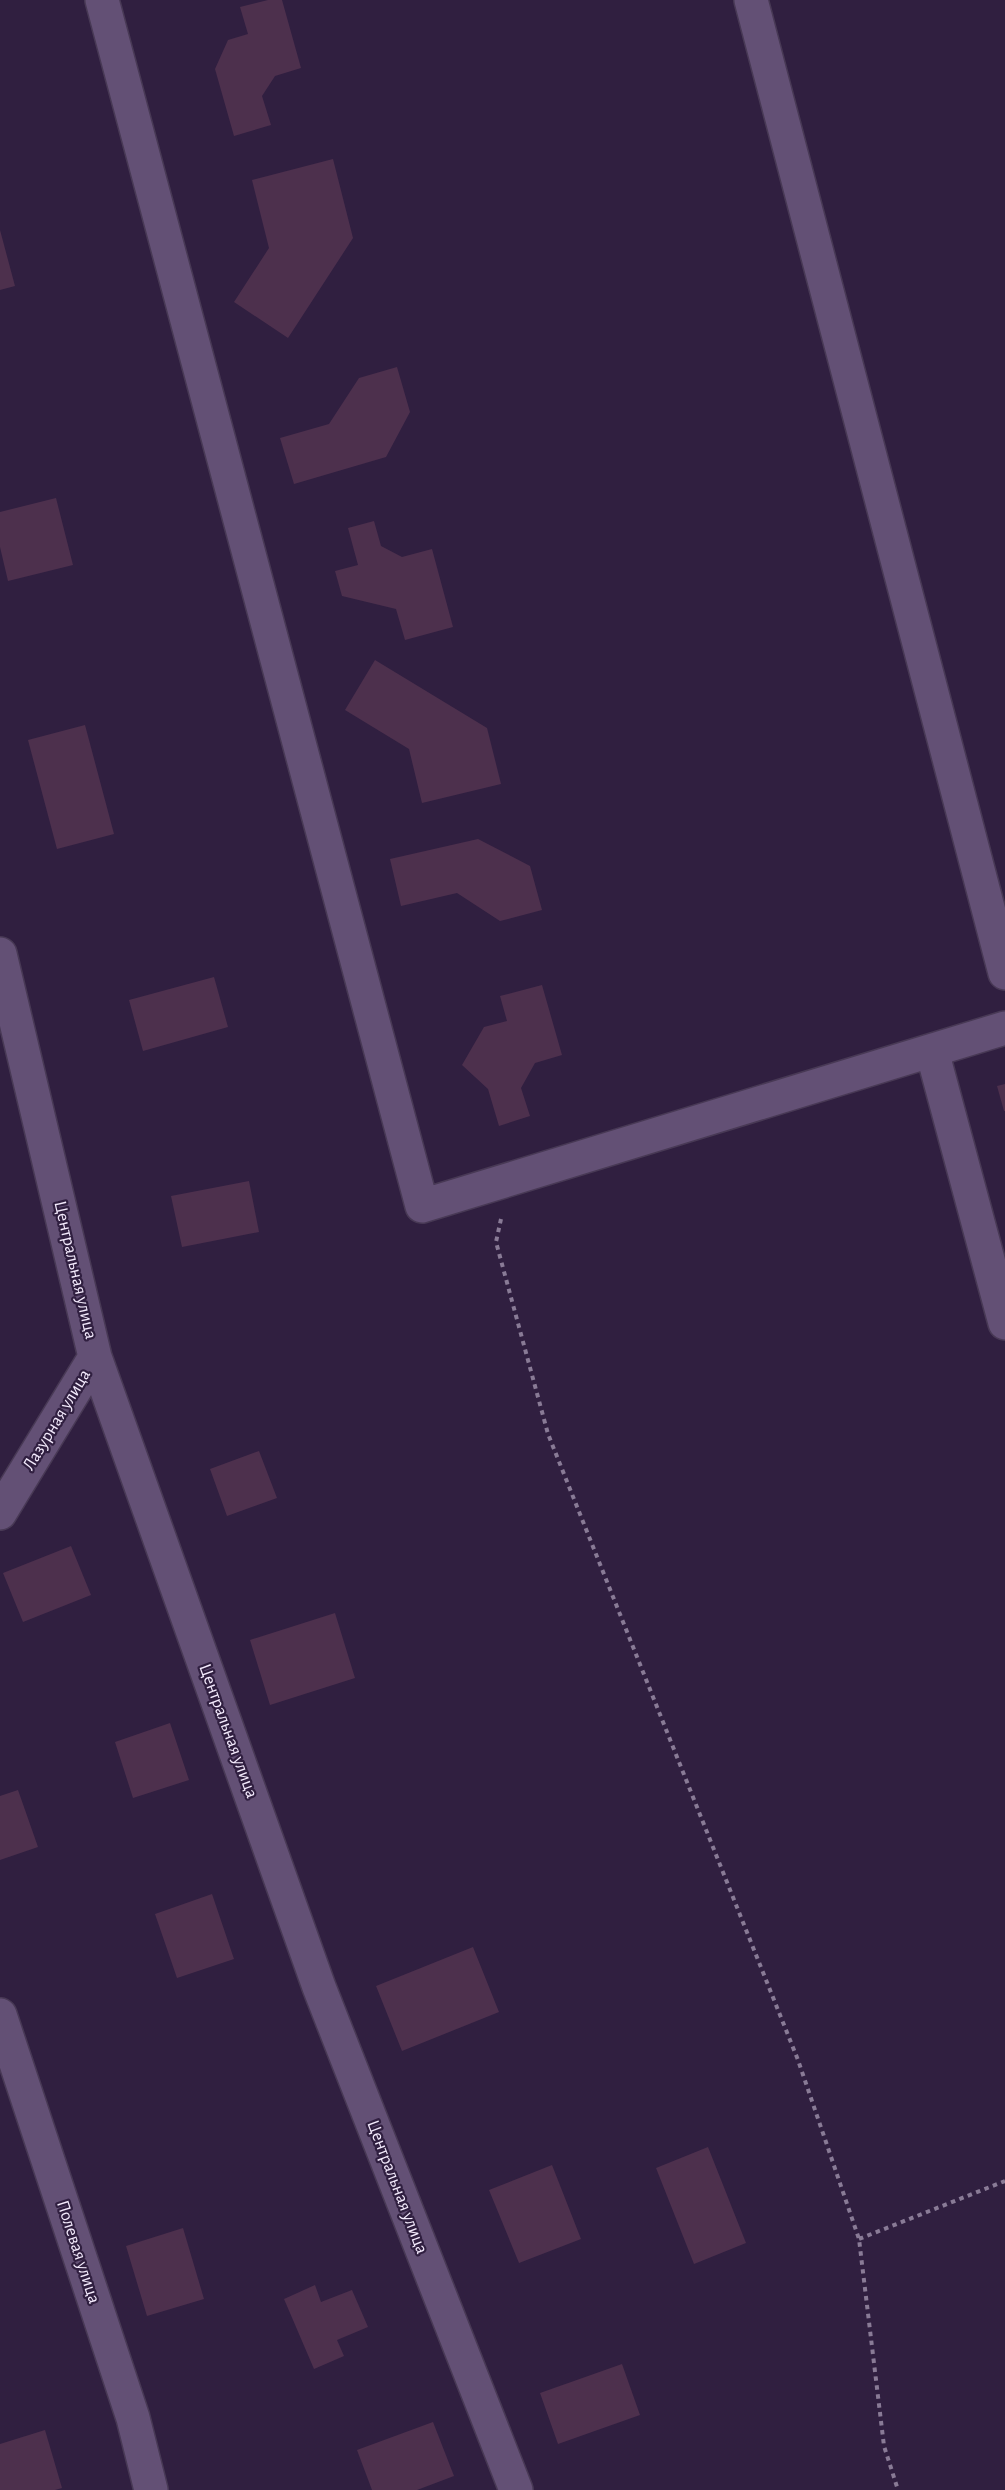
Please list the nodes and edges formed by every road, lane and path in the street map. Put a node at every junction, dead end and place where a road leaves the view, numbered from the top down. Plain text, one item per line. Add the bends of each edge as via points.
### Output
1 (102, 0) edge
2 (751, 0) edge
3 (0, 954) edge
4 (1005, 974) edge
5 (1005, 1028) edge
6 (932, 1051) junction
7 (509, 1180) junction
8 (1005, 1323) edge
9 (95, 1357) junction
10 (0, 1513) edge
11 (0, 2015) edge
12 (1005, 2181) edge
13 (859, 2239) junction
14 (151, 2490) edge
15 (516, 2490) edge
16 (898, 2490) edge

1 - 7 street via 422,1206
2 - 4 street
3 - 9 street, Центральная улица
5 - 6 street
6 - 7 street
6 - 8 street
7 - 13 path via 496,1242 548,1434 798,2060
9 - 10 street, Лазурная улица
9 - 15 street, Центральная улица via 318,1987
11 - 14 street, Полевая улица via 133,2418
12 - 13 path
13 - 16 path via 884,2446

